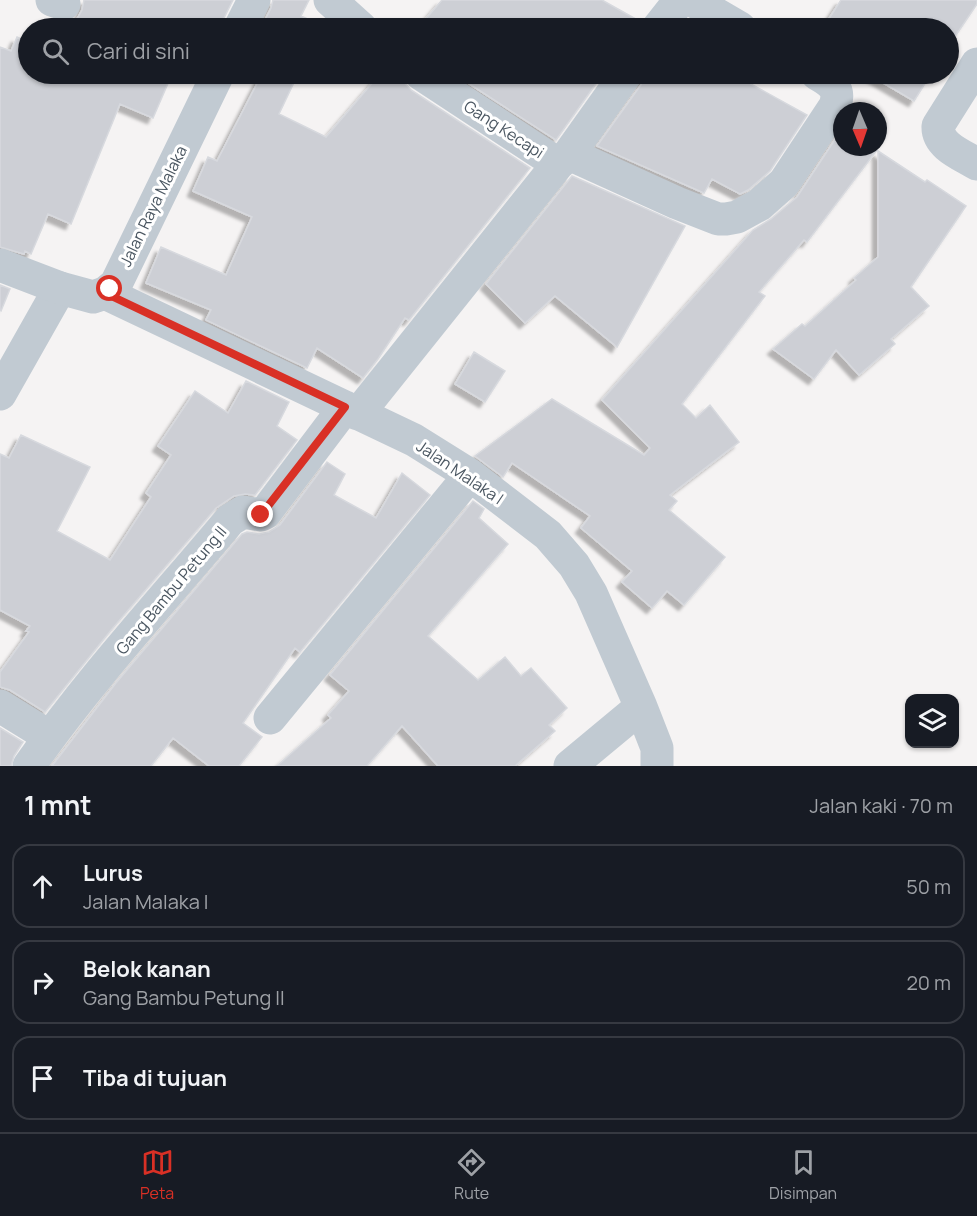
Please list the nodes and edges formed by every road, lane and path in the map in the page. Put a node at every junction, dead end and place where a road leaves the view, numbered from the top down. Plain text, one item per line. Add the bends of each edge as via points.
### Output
1 (254, 0) edge
2 (330, 0) edge
3 (680, 0) edge
4 (692, 0) edge
5 (245, 18) edge
6 (350, 18) edge
7 (666, 18) edge
8 (723, 18) edge
9 (977, 64) edge
10 (213, 84) edge
11 (438, 84) edge
12 (619, 84) edge
13 (832, 84) edge
14 (564, 159) junction
15 (977, 164) edge
16 (0, 265) edge
17 (60, 288) junction
18 (105, 293) junction
19 (0, 394) edge
20 (352, 411) junction
21 (470, 475) junction
22 (0, 706) edge
23 (641, 707) junction
24 (270, 718) dead end
25 (50, 737) junction
26 (29, 766) edge
27 (570, 766) edge
28 (657, 766) edge

1 - 5 street
2 - 6 street
3 - 7 street
4 - 8 street
9 - 15 street via 938,126 938,135
10 - 18 street, Jalan Raya Malaka via 116,284
11 - 14 street, Gang Kecapi
12 - 14 street
13 - 14 street, Gang Kecapi via 837,90 835,106 784,183 759,205 737,217 718,219
14 - 20 street
16 - 17 street
17 - 18 street via 93,297
17 - 19 street
18 - 20 street, Jalan Malaka I
20 - 21 street, Jalan Malaka I via 414,440
20 - 25 street, Gang Bambu Petung II via 265,513 243,512 230,520
21 - 23 street, Jalan Malaka I via 548,534 574,566 591,593
21 - 24 street
22 - 25 street
23 - 27 street
23 - 28 street, Jalan Malaka I via 657,748
25 - 26 street, Gang Bambu Petung II

